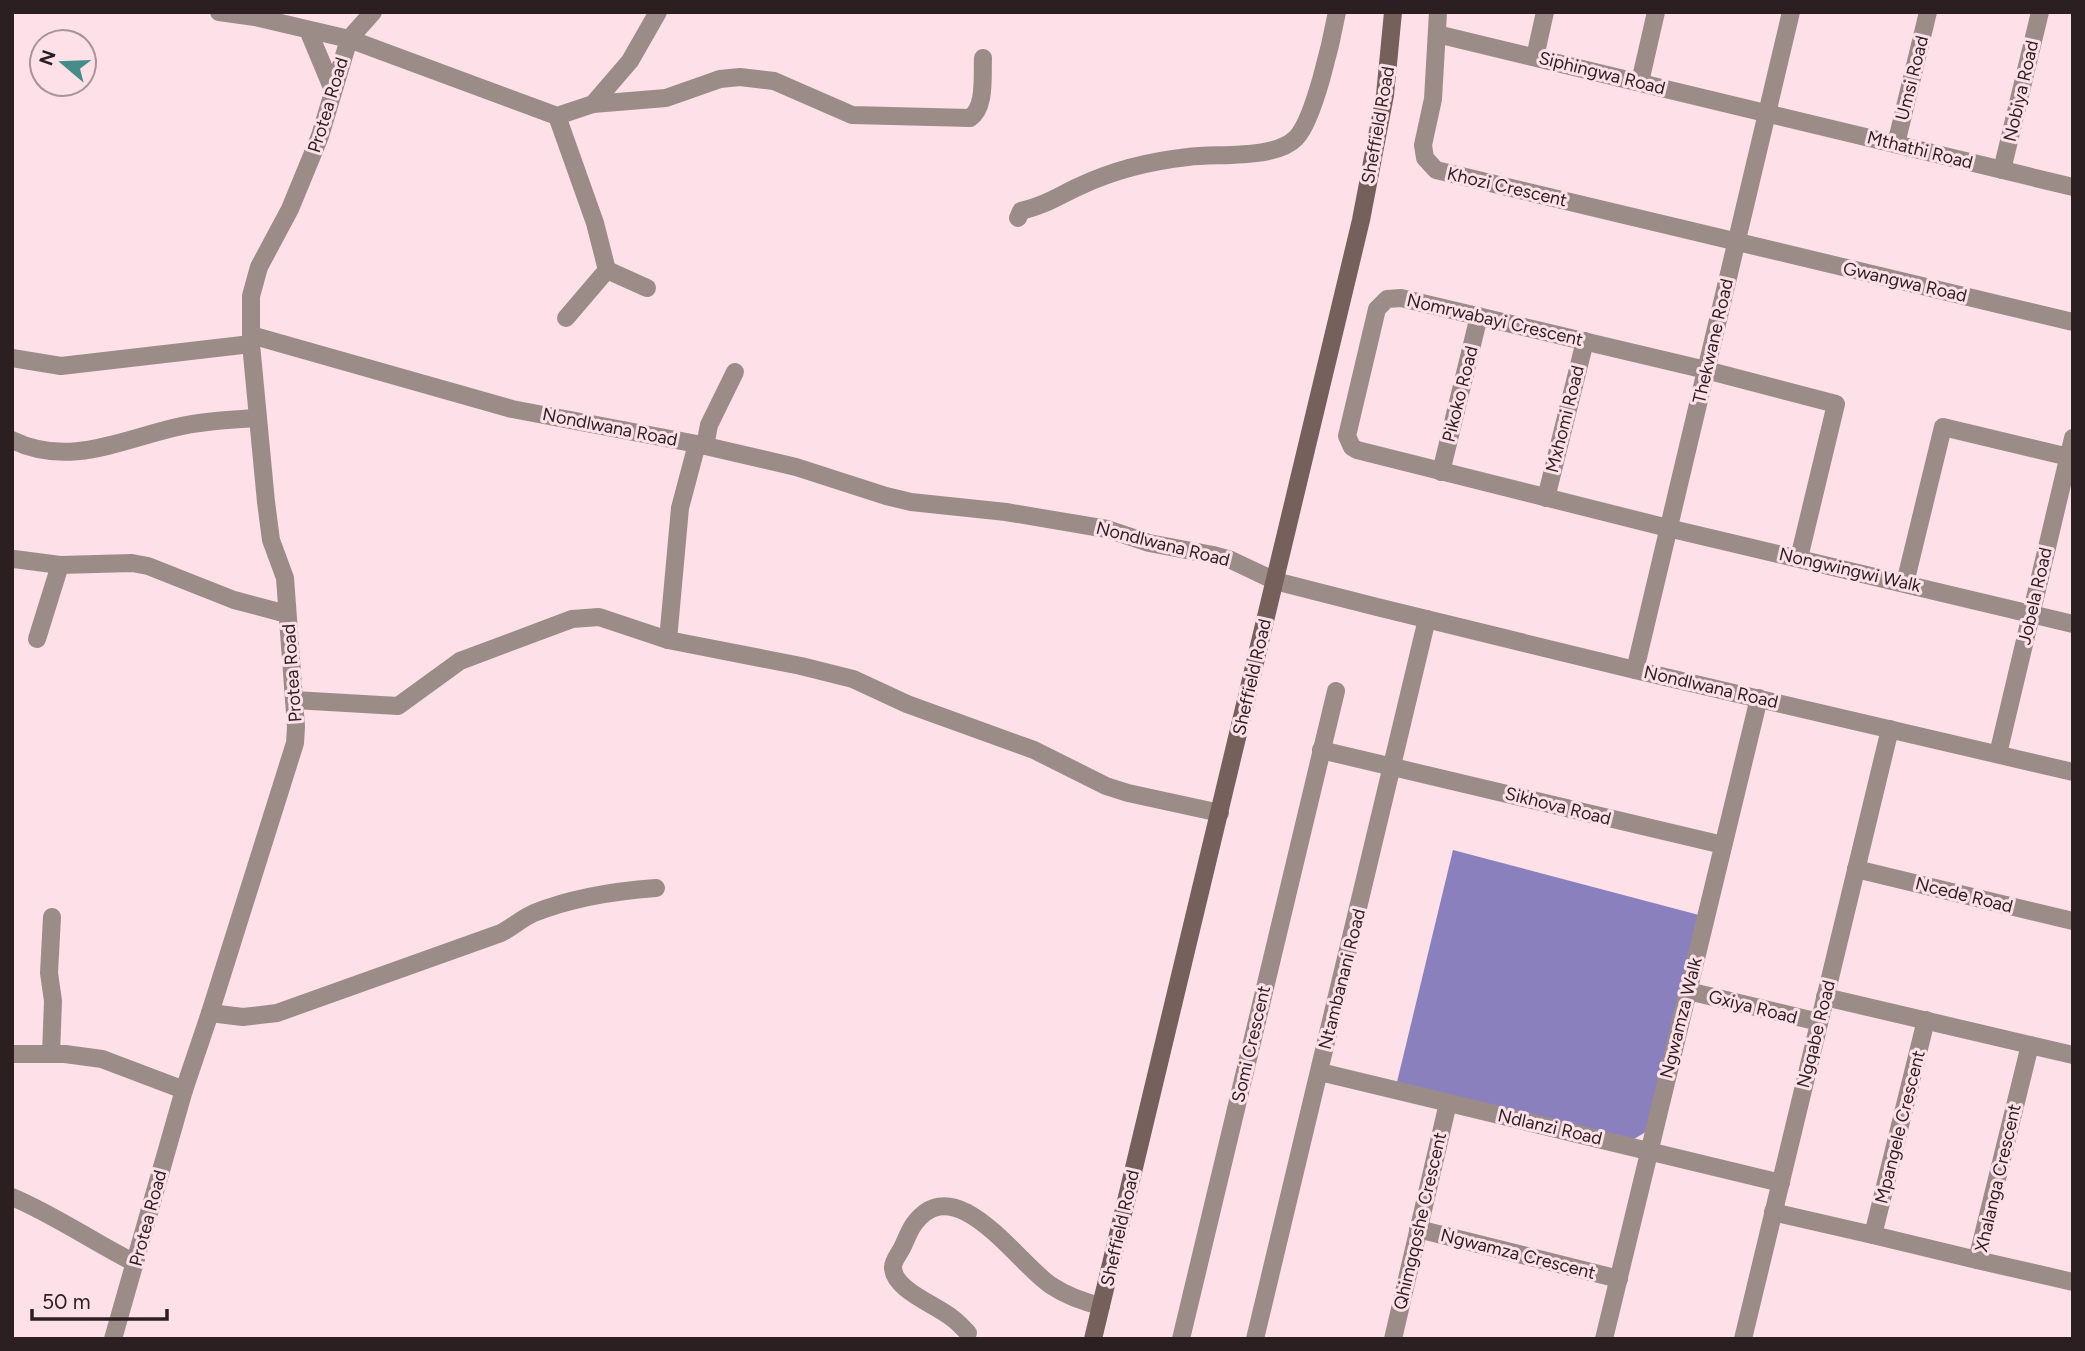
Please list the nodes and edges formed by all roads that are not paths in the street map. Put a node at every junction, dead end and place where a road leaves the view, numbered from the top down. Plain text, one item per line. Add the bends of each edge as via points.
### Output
1 (219, 12) edge
2 (373, 12) edge
3 (659, 12) edge
4 (1337, 12) edge
5 (1393, 12) edge
6 (1438, 12) edge
7 (1545, 12) edge
8 (1656, 12) edge
9 (1791, 12) edge
10 (1928, 12) edge
11 (2040, 12) edge
12 (256, 15) edge
13 (308, 30) junction
14 (1437, 34) junction
15 (349, 39) junction
16 (1535, 57) junction
17 (984, 58) dead end
18 (1640, 82) junction
19 (332, 90) junction
20 (593, 104) junction
21 (1767, 113) junction
22 (557, 116) junction
23 (1896, 144) junction
24 (2002, 170) junction
25 (2073, 187) edge
26 (1018, 218) dead end
27 (1737, 242) junction
28 (607, 270) junction
29 (647, 288) dead end
30 (1479, 316) junction
31 (566, 318) dead end
32 (2073, 322) edge
33 (251, 339) junction
34 (1585, 341) junction
35 (12, 358) edge
36 (1706, 370) junction
37 (735, 372) dead end
38 (258, 418) junction
39 (2073, 438) edge
40 (12, 440) edge
41 (701, 445) junction
42 (2070, 458) edge
43 (1441, 472) junction
44 (1546, 498) junction
45 (1668, 528) junction
46 (1799, 558) junction
47 (14, 559) dead end
48 (60, 565) junction
49 (1275, 581) junction
50 (1905, 583) junction
51 (2031, 613) junction
52 (287, 614) junction
53 (1427, 619) junction
54 (2073, 624) edge
55 (37, 639) dead end
56 (668, 640) junction
57 (1634, 670) junction
58 (1336, 691) dead end
59 (1759, 698) junction
60 (294, 700) junction
61 (1890, 729) junction
62 (1321, 750) junction
63 (1998, 754) junction
64 (1393, 766) junction
65 (2073, 772) edge
66 (1220, 813) junction
67 (1723, 845) junction
68 (1856, 869) junction
69 (656, 888) dead end
70 (52, 917) dead end
71 (2073, 921) edge
72 (1688, 991) junction
73 (1825, 997) junction
74 (211, 1013) junction
75 (1926, 1020) junction
76 (1819, 1023) junction
77 (2030, 1045) junction
78 (12, 1054) edge
79 (51, 1054) junction
80 (2073, 1055) edge
81 (1320, 1072) junction
82 (184, 1090) junction
83 (1448, 1103) junction
84 (1649, 1151) junction
85 (1780, 1182) junction
86 (12, 1197) edge
87 (1773, 1212) junction
88 (1418, 1229) junction
89 (1873, 1235) junction
90 (1977, 1260) junction
91 (135, 1264) junction
92 (1619, 1279) junction
93 (2073, 1282) edge
94 (1101, 1306) junction
95 (968, 1333) dead end
96 (1399, 1337) edge
97 (1747, 1338) edge
98 (113, 1339) edge
99 (1093, 1339) edge
100 (1181, 1339) edge
101 (1255, 1339) edge
102 (1604, 1339) edge

1 - 12 street
2 - 15 street, Protea Road
3 - 20 street via 630,61
4 - 26 street via 1309,116 1290,144 1250,154 1159,160 1125,169 1021,211
5 - 49 street, Sheffield Road via 1377,145
6 - 14 street, Khozi Crescent
7 - 16 street
8 - 18 street
9 - 21 street, Thekwane Road
10 - 23 street, Umsi Road
11 - 24 street, Nobiya Road
12 - 13 street
13 - 15 street
13 - 19 street
14 - 16 street, Siphingwa Road
14 - 27 street, Khozi Crescent via 1433,99 1423,145 1425,158 1436,170
15 - 19 street, Protea Road
15 - 22 street
16 - 18 street, Siphingwa Road
17 - 20 street via 978,110 970,118 852,115 774,81 740,77 720,79 666,98
18 - 21 street, Siphingwa Road
19 - 33 street, Protea Road via 308,167 253,283
20 - 22 street
21 - 23 street, Mthathi Road
21 - 27 street, Thekwane Road
22 - 28 street
23 - 24 street, Mthathi Road
24 - 25 street, Mthathi Road
27 - 32 street, Gwangwa Road
27 - 36 street, Thekwane Road
28 - 29 street
28 - 31 street
30 - 34 street, Nomrwabayi Crescent
30 - 43 street, Pikoko Road
30 - 43 street, Nomrwabayi Crescent via 1401,298 1387,299 1377,309 1349,442 1357,450
33 - 35 street via 79,365 45,365
33 - 38 street, Protea Road
33 - 41 street, Nondlwana Road via 512,409
34 - 36 street, Nomrwabayi Crescent
34 - 44 street, Mxhomi Road
36 - 45 street, Thekwane Road
36 - 46 street, Nomrwabayi Crescent via 1836,404
37 - 41 street
38 - 40 street via 193,424 76,453 38,450
38 - 52 street, Protea Road via 271,540 285,578
39 - 42 street, Jobela Road
41 - 49 street, Nondlwana Road via 796,467 911,502 1107,529 1231,560
41 - 56 street via 680,508
42 - 50 street via 1943,427
42 - 51 street, Jobela Road
43 - 44 street, Nomrwabayi Crescent
44 - 45 street, Nomrwabayi Crescent
45 - 46 street, Nongwingwi Walk
45 - 57 street, Thekwane Road
46 - 50 street, Nongwingwi Walk
47 - 48 street
48 - 52 street via 132,562 234,600
48 - 55 street
49 - 53 street, Nondlwana Road
49 - 66 street, Sheffield Road
50 - 51 street, Nongwingwi Walk
51 - 54 street, Nongwingwi Walk
51 - 63 street, Jobela Road
52 - 60 street, Protea Road
53 - 57 street, Nondlwana Road
53 - 64 street, Ntambanani Road
56 - 60 street via 599,617 583,617 460,661 398,706
56 - 66 street via 853,679 907,704 1034,750 1106,786
57 - 59 street, Nondlwana Road
58 - 62 street, Somi Crescent
59 - 61 street, Nondlwana Road
59 - 67 street, Ngwamza Walk
60 - 74 street, Protea Road via 292,759
61 - 63 street, Nondlwana Road
61 - 68 street, Ngqabe Road
62 - 64 street
62 - 100 street, Somi Crescent
63 - 65 street, Nondlwana Road
64 - 67 street, Sikhova Road
64 - 81 street, Ntambanani Road
66 - 94 street, Sheffield Road
67 - 72 street, Ngwamza Walk
68 - 71 street, Ncede Road
68 - 73 street, Ngqabe Road
69 - 74 street via 591,895 561,904 501,933 277,1013 243,1017
70 - 79 street
72 - 76 street, Gxiya Road
72 - 84 street, Ngwamza Walk
73 - 75 street
73 - 76 street, Ngqabe Road
74 - 82 street, Protea Road
75 - 77 street
75 - 89 street, Mpangele Crescent
76 - 85 street, Ngqabe Road
77 - 80 street
77 - 90 street, Xhalanga Crescent
78 - 79 street
79 - 82 street via 102,1059
81 - 83 street, Ndlanzi Road
81 - 101 street, Ntambanani Road
82 - 91 street, Protea Road
83 - 84 street, Ndlanzi Road
83 - 88 street, Qhimgqoshe Crescent
84 - 85 street, Ndlanzi Road
84 - 92 street, Ngwamza Walk
85 - 87 street, Ngqabe Road
86 - 91 street
87 - 89 street
87 - 97 street, Ngqabe Road
88 - 92 street, Ngwamza Crescent
88 - 96 street, Qhimgqoshe Crescent
89 - 90 street
90 - 93 street, Xhalanga Crescent
91 - 98 street, Protea Road
92 - 102 street, Ngwamza Walk
94 - 95 street via 1084,1303 1050,1285 974,1216 950,1206 930,1210 915,1223 893,1265 894,1275 903,1287
94 - 99 street, Sheffield Road

